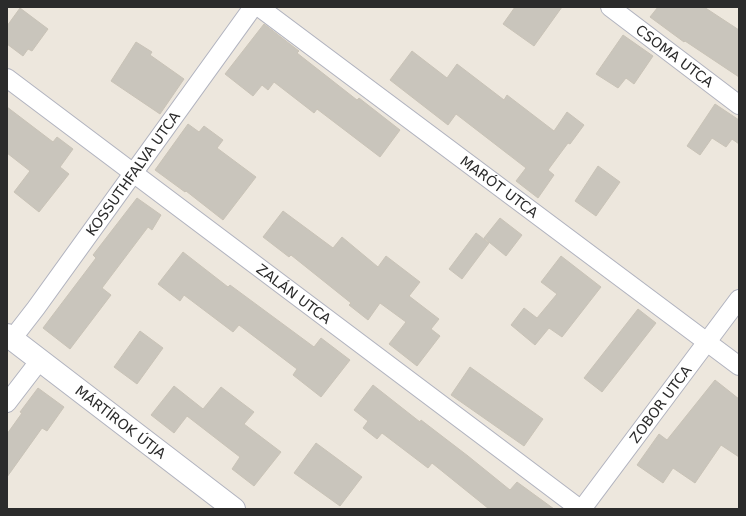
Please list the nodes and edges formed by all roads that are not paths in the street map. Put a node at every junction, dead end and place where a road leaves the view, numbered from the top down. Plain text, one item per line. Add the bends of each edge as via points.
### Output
1 (253, 7) edge
2 (259, 7) edge
3 (610, 7) edge
4 (7, 78) edge
5 (739, 105) edge
6 (133, 172) junction
7 (739, 299) edge
8 (10, 337) edge
9 (707, 341) junction
10 (40, 360) junction
11 (739, 366) edge
12 (7, 403) edge
13 (224, 506) edge
14 (581, 509) edge

1 - 6 street, KOSSUTHFALVA UTCA
2 - 9 street, MARÓT UTCA
3 - 5 street, CSOMA UTCA
4 - 6 street, ZALÁN UTCA
6 - 8 street, KOSSUTHFALVA UTCA via 36,308
6 - 14 street, ZALÁN UTCA
7 - 9 street, ZOBOR UTCA
8 - 10 street, MÁRTÍROK ÚTJA
9 - 11 street, MARÓT UTCA
9 - 14 street, ZOBOR UTCA
10 - 12 street
10 - 13 street, MÁRTÍROK ÚTJA

